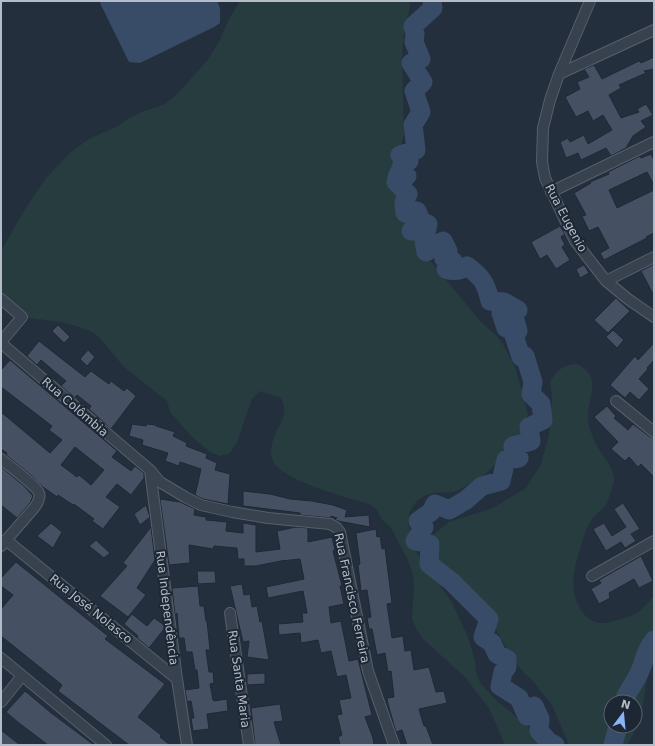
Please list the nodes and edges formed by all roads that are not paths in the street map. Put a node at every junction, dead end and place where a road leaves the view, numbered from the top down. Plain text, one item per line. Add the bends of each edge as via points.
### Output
1 (590, 1) edge
2 (654, 30) edge
3 (559, 74) junction
4 (654, 142) edge
5 (551, 192) junction
6 (654, 257) edge
7 (606, 281) junction
8 (1, 299) edge
9 (654, 317) edge
10 (1, 342) edge
11 (616, 401) dead end
12 (654, 432) edge
13 (1, 459) edge
14 (150, 470) junction
15 (654, 541) edge
16 (4, 543) edge
17 (592, 576) dead end
18 (230, 614) dead end
19 (1, 658) edge
20 (22, 676) junction
21 (177, 679) junction
22 (1, 702) edge
23 (106, 745) edge
24 (187, 745) edge
25 (249, 745) edge
26 (394, 745) edge

1 - 3 street, Rua Eugenio
2 - 3 street
3 - 5 street, Rua Eugenio via 548,105 542,138 542,162
4 - 5 street
5 - 7 street, Rua Eugenio via 575,241
6 - 7 street
7 - 9 street, Rua Eugenio
8 - 10 street via 22,317
10 - 14 street, Rua Colômbia
11 - 12 street
13 - 16 street via 36,488 40,495 37,503
14 - 21 street, Rua Independência
14 - 26 street, Rua Francisco Ferreira via 160,482 201,505 268,518 325,523 337,528 342,541 368,671
15 - 17 street
16 - 21 street, Rua José Nolasco
18 - 25 street, Rua Santa Maria
19 - 20 street
20 - 22 street
20 - 23 street
21 - 24 street, Rua Independência

